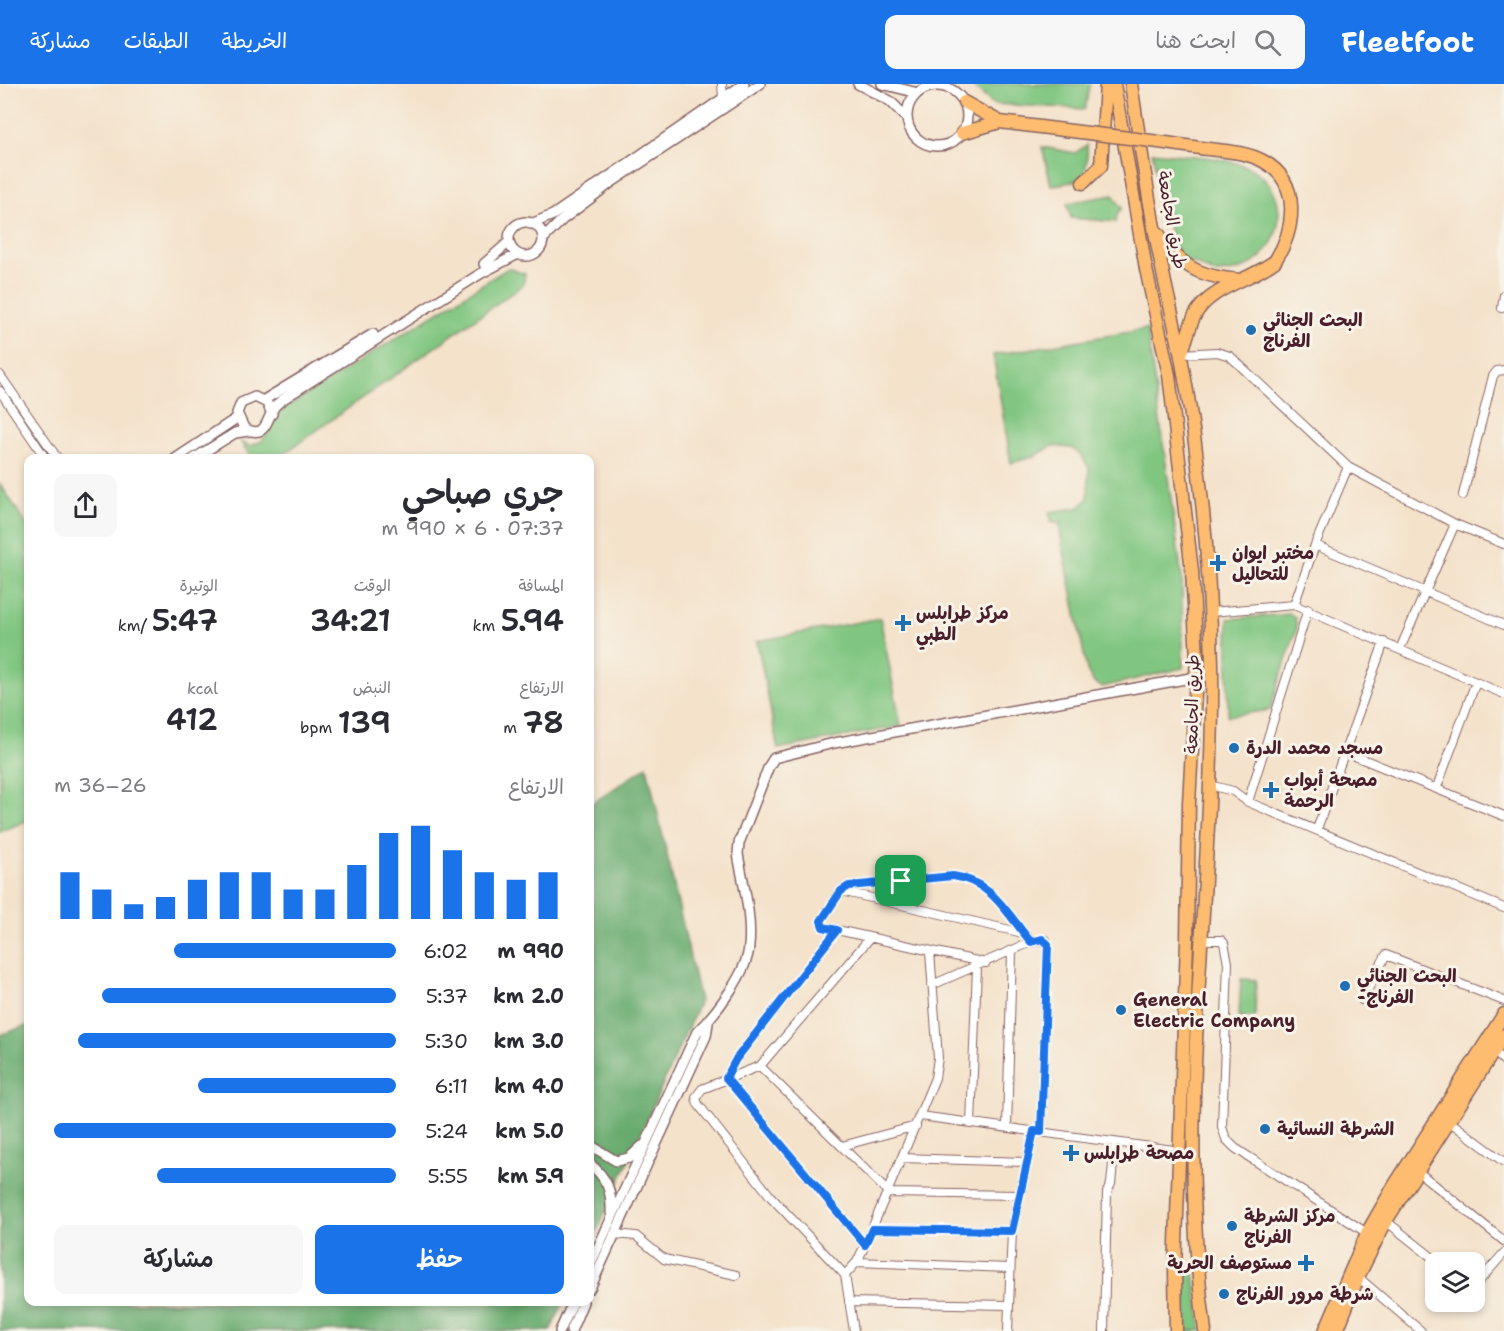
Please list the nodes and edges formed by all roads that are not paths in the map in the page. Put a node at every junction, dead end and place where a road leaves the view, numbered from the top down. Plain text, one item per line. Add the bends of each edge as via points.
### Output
1 (722, 84) edge
2 (744, 84) edge
3 (760, 84) edge
4 (858, 84) edge
5 (882, 84) edge
6 (1106, 84) edge
7 (1113, 84) edge
8 (1131, 84) edge
9 (918, 93) junction
10 (723, 98) junction
11 (964, 102) junction
12 (907, 118) junction
13 (1000, 122) junction
14 (962, 133) junction
15 (1083, 183) dead end
16 (531, 224) junction
17 (1155, 229) junction
18 (543, 239) junction
19 (509, 242) junction
20 (518, 254) junction
21 (1245, 280) junction
22 (1504, 295) edge
23 (1502, 308) dead end
24 (1181, 354) junction
25 (1504, 370) edge
26 (0, 375) edge
27 (0, 392) edge
28 (264, 400) junction
29 (272, 414) junction
30 (237, 418) junction
31 (249, 431) junction
32 (43, 454) edge
33 (55, 454) edge
34 (183, 454) edge
35 (201, 454) edge
36 (1348, 467) junction
37 (1463, 495) dead end
38 (1455, 524) junction
39 (1504, 544) edge
40 (1315, 545) junction
41 (1425, 592) junction
42 (1294, 605) junction
43 (1308, 609) junction
44 (1211, 612) junction
45 (1504, 625) edge
46 (1384, 642) junction
47 (1400, 649) junction
48 (1196, 677) junction
49 (1476, 682) junction
50 (1504, 694) edge
51 (1345, 752) junction
52 (1209, 785) junction
53 (1437, 787) junction
54 (1248, 802) junction
55 (1504, 816) edge
56 (1317, 829) junction
57 (841, 891) junction
58 (1504, 908) edge
59 (837, 930) junction
60 (1023, 933) junction
61 (870, 938) junction
62 (1200, 940) junction
63 (1031, 942) junction
64 (930, 952) junction
65 (1012, 952) junction
66 (986, 963) junction
67 (977, 967) junction
68 (932, 985) junction
69 (1362, 1000) dead end
70 (1504, 1001) edge
71 (1504, 1014) edge
72 (708, 1023) junction
73 (1504, 1035) edge
74 (1494, 1051) junction
75 (1504, 1061) edge
76 (760, 1066) junction
77 (726, 1078) junction
78 (920, 1116) junction
79 (1449, 1121) junction
80 (971, 1124) junction
81 (916, 1126) junction
82 (1007, 1127) junction
83 (1037, 1132) junction
84 (649, 1137) junction
85 (1114, 1144) junction
86 (842, 1146) junction
87 (594, 1148) edge
88 (1180, 1151) junction
89 (902, 1158) junction
90 (1027, 1162) junction
91 (1504, 1162) edge
92 (594, 1168) edge
93 (1416, 1170) junction
94 (889, 1193) junction
95 (1019, 1195) junction
96 (611, 1218) junction
97 (1386, 1221) junction
98 (872, 1229) junction
99 (1012, 1231) junction
100 (1367, 1233) junction
101 (614, 1234) junction
102 (1504, 1241) edge
103 (865, 1245) junction
104 (1425, 1252) edge
105 (1504, 1253) edge
106 (594, 1256) edge
107 (857, 1262) junction
108 (1009, 1268) junction
109 (736, 1275) dead end
110 (845, 1275) junction
111 (1485, 1275) edge
112 (1358, 1277) junction
113 (594, 1279) edge
114 (849, 1302) junction
115 (1008, 1305) junction
116 (571, 1306) edge
117 (582, 1306) edge
118 (560, 1331) edge
119 (571, 1331) edge
120 (854, 1331) edge
121 (1008, 1331) edge
122 (1104, 1331) edge
123 (1176, 1331) edge
124 (1205, 1331) edge
125 (1325, 1331) edge
126 (1337, 1331) edge
127 (1421, 1331) edge

1 - 10 street
2 - 10 street
3 - 18 street via 612,182
4 - 12 street via 890,101
5 - 9 street
6 - 15 main road via 1101,166
7 - 48 main road, طريق الجامعة via 1170,387 1192,571
8 - 17 main road, طريق الجامعة
9 - 11 street via 932,86 947,87
9 - 12 street
10 - 16 street via 553,215
11 - 13 main road
11 - 14 street via 968,118
12 - 14 street via 913,133 925,144 950,144
13 - 14 main road
13 - 21 main road, bridge via 1242,154 1265,162 1283,183 1293,216 1275,261
16 - 18 street
16 - 19 street via 515,227
17 - 21 main road via 1172,254 1192,270 1212,277
17 - 24 main road, طريق الجامعة
18 - 20 street via 534,255
19 - 20 street
19 - 28 street via 490,261
20 - 29 street via 301,388 279,403
21 - 24 main road via 1205,302 1196,314
22 - 23 street
24 - 36 street via 1217,352 1230,356
24 - 44 main road, طريق الجامعة via 1201,488
25 - 37 street via 1493,376
26 - 33 street
27 - 32 street
28 - 29 street
28 - 30 street via 244,399
29 - 31 street via 264,428
30 - 31 street
30 - 34 street
31 - 35 street via 235,433
36 - 38 street
36 - 40 street
38 - 39 street
38 - 41 street
40 - 41 street
40 - 42 street
41 - 45 street
41 - 47 street
42 - 43 street
42 - 44 street
43 - 46 street
43 - 54 street
44 - 52 main road, طريق الجامعة
46 - 47 street
46 - 51 street
47 - 49 street
48 - 72 street via 834,743 774,758 739,843 749,948 743,967
48 - 88 main road, طريق الجامعة
49 - 50 street
49 - 53 street
51 - 53 street
51 - 56 street
52 - 54 street via 1233,791
52 - 62 main road, طريق الجامعة
53 - 55 street
54 - 56 street
56 - 58 street
57 - 59 street via 821,921 823,927
57 - 60 street
57 - 60 street via 861,884 965,878 991,892
59 - 61 street
59 - 77 street via 736,1059
60 - 63 street
61 - 64 street
61 - 76 street
62 - 100 street via 1221,940 1228,963 1222,1127 1226,1139
62 - 124 main road, طريق الجامعة via 1192,1145 1194,1220
63 - 65 street
63 - 83 street via 1042,939 1048,944
64 - 66 street
64 - 68 street
65 - 66 street
65 - 82 street
66 - 67 street
67 - 68 street
67 - 80 street
68 - 78 street via 938,1068
69 - 70 street via 1386,955
71 - 100 main road
72 - 84 street via 698,1032
72 - 101 street via 706,1036
73 - 74 main road
74 - 75 street
74 - 79 main road
76 - 77 street
76 - 86 street
77 - 103 street
77 - 110 street via 697,1092 698,1104 771,1197
78 - 80 street
78 - 81 street
79 - 91 street
79 - 93 main road
80 - 82 street
81 - 86 street
81 - 89 street
82 - 83 street
83 - 85 street
83 - 90 street
84 - 87 street via 635,1153 622,1160 607,1157
84 - 96 street
85 - 88 street
85 - 122 street via 1107,1192
86 - 94 street
88 - 123 main road, طريق الجامعة
89 - 90 street
89 - 94 street
90 - 95 street
92 - 96 street via 610,1190
93 - 97 main road
93 - 102 street
94 - 95 street
94 - 98 street
95 - 99 street
96 - 106 street
97 - 104 street
97 - 112 main road
98 - 99 street
98 - 103 street
99 - 108 street
100 - 125 main road
101 - 109 street via 636,1236 664,1259
101 - 113 street
103 - 107 street
105 - 111 street
107 - 108 street
107 - 110 street
108 - 115 street
110 - 114 street
112 - 126 main road
112 - 127 street
114 - 115 street
114 - 120 street
115 - 121 street
116 - 118 street
117 - 119 street

